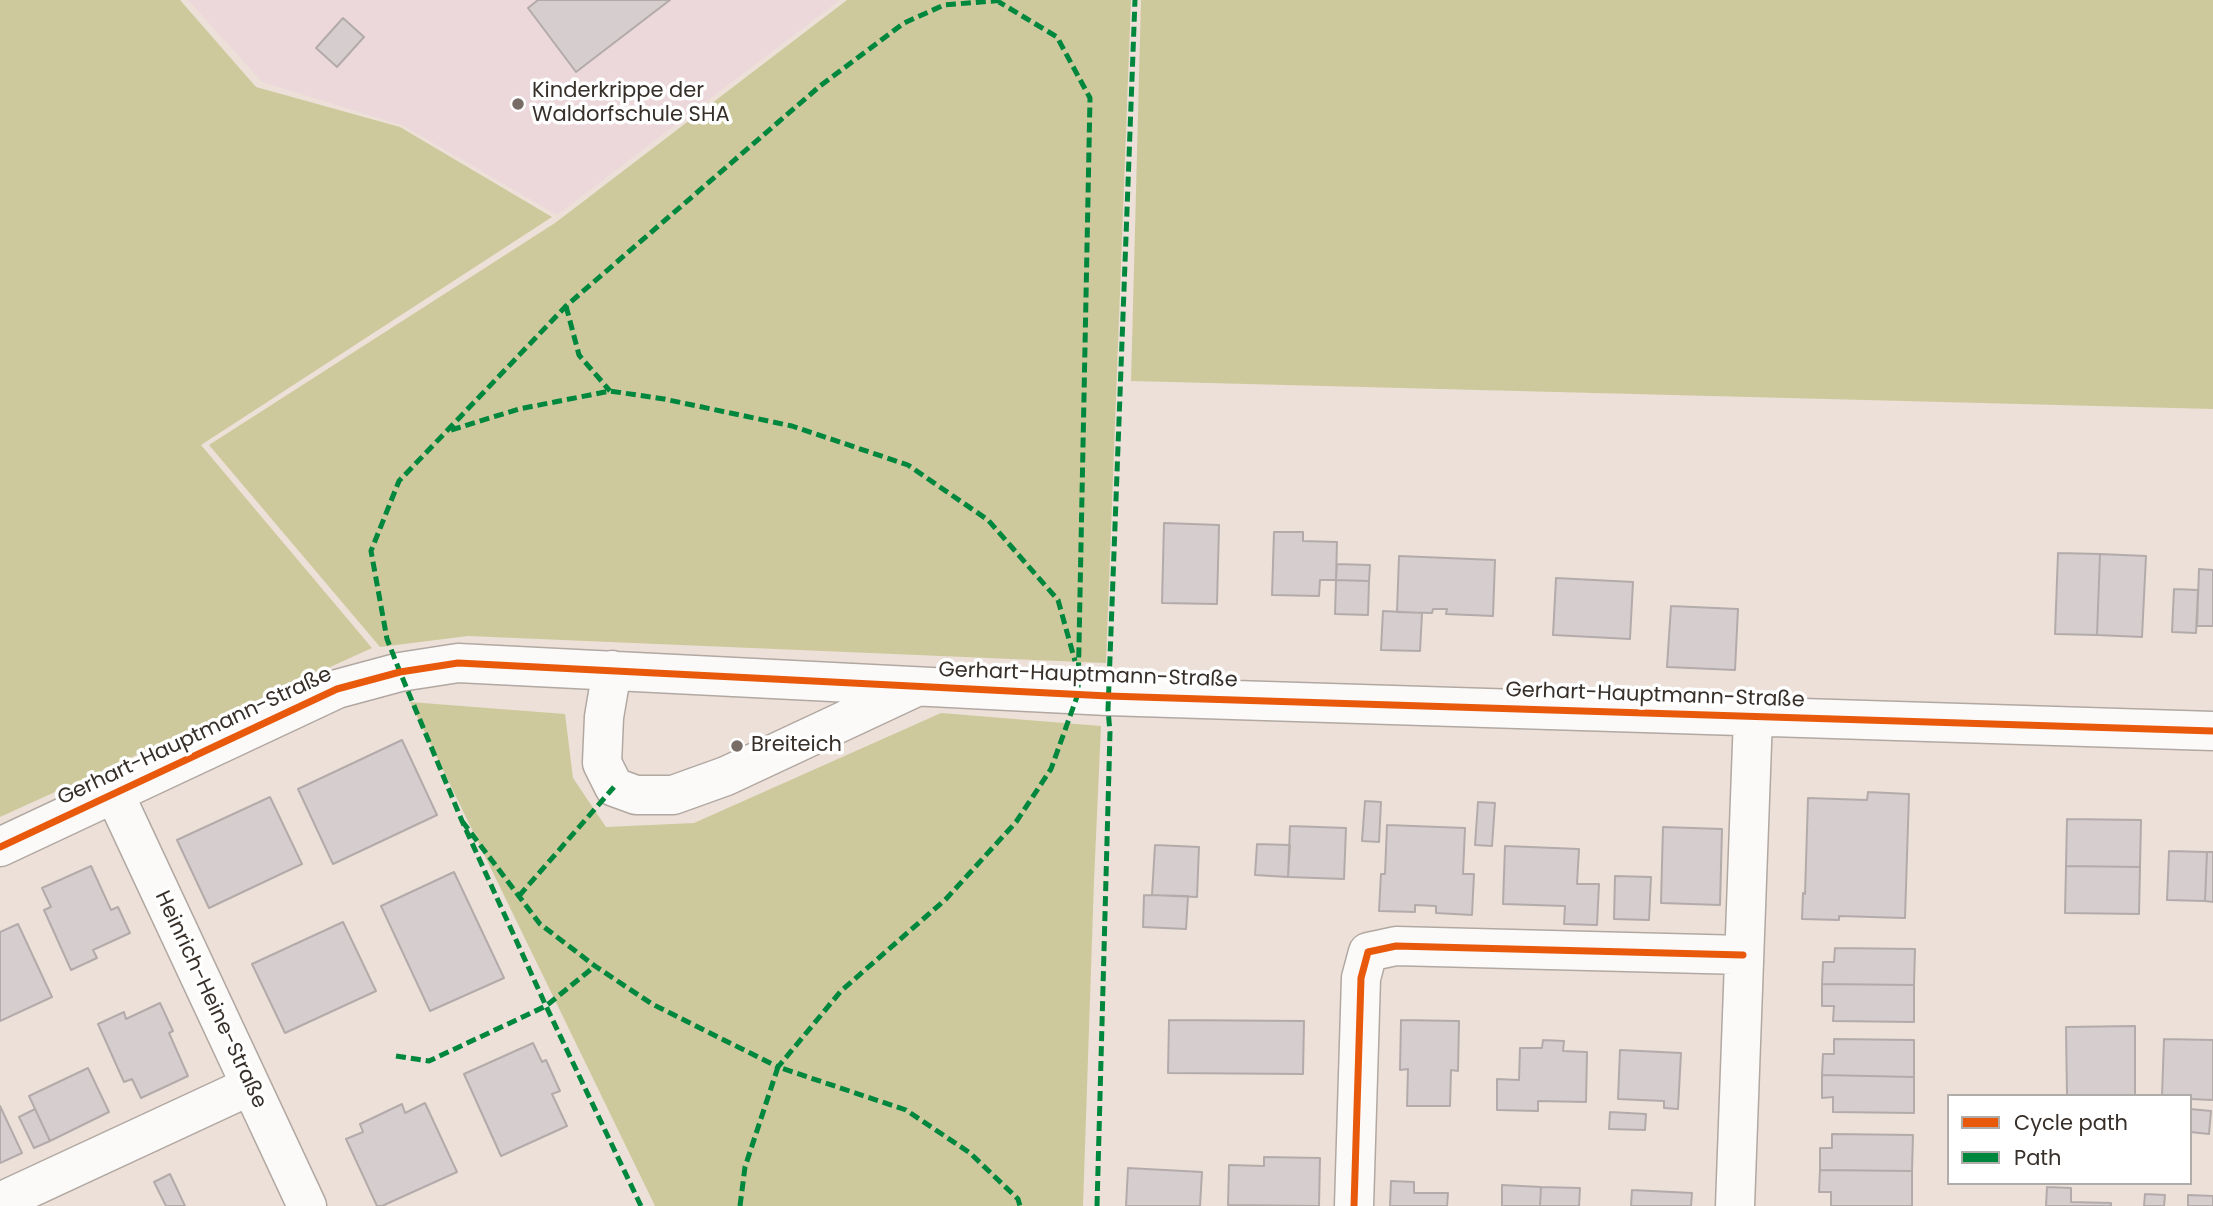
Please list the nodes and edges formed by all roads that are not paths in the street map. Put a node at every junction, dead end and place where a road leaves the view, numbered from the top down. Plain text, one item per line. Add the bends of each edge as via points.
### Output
1 (612, 670) junction
2 (917, 686) junction
3 (1753, 717) junction
4 (2213, 731) edge
5 (114, 793) junction
6 (0, 847) edge
7 (1743, 955) junction
8 (250, 1086) junction
9 (0, 1202) edge
10 (307, 1206) edge
11 (1354, 1206) edge
12 (1735, 1206) edge

1 - 2 street, Gerhart-Hauptmann-Straße
1 - 2 street via 602,763 614,787 636,795 673,795 726,776
1 - 5 street, Gerhart-Hauptmann-Straße via 458,663 400,671 337,689
2 - 3 street, Gerhart-Hauptmann-Straße
3 - 4 street, Gerhart-Hauptmann-Straße
3 - 7 street
5 - 6 street, Gerhart-Hauptmann-Straße
5 - 8 street, Heinrich-Heine-Straße
7 - 11 street via 1396,946 1368,952 1361,978
7 - 12 street
8 - 9 street
8 - 10 street, Heinrich-Heine-Straße

